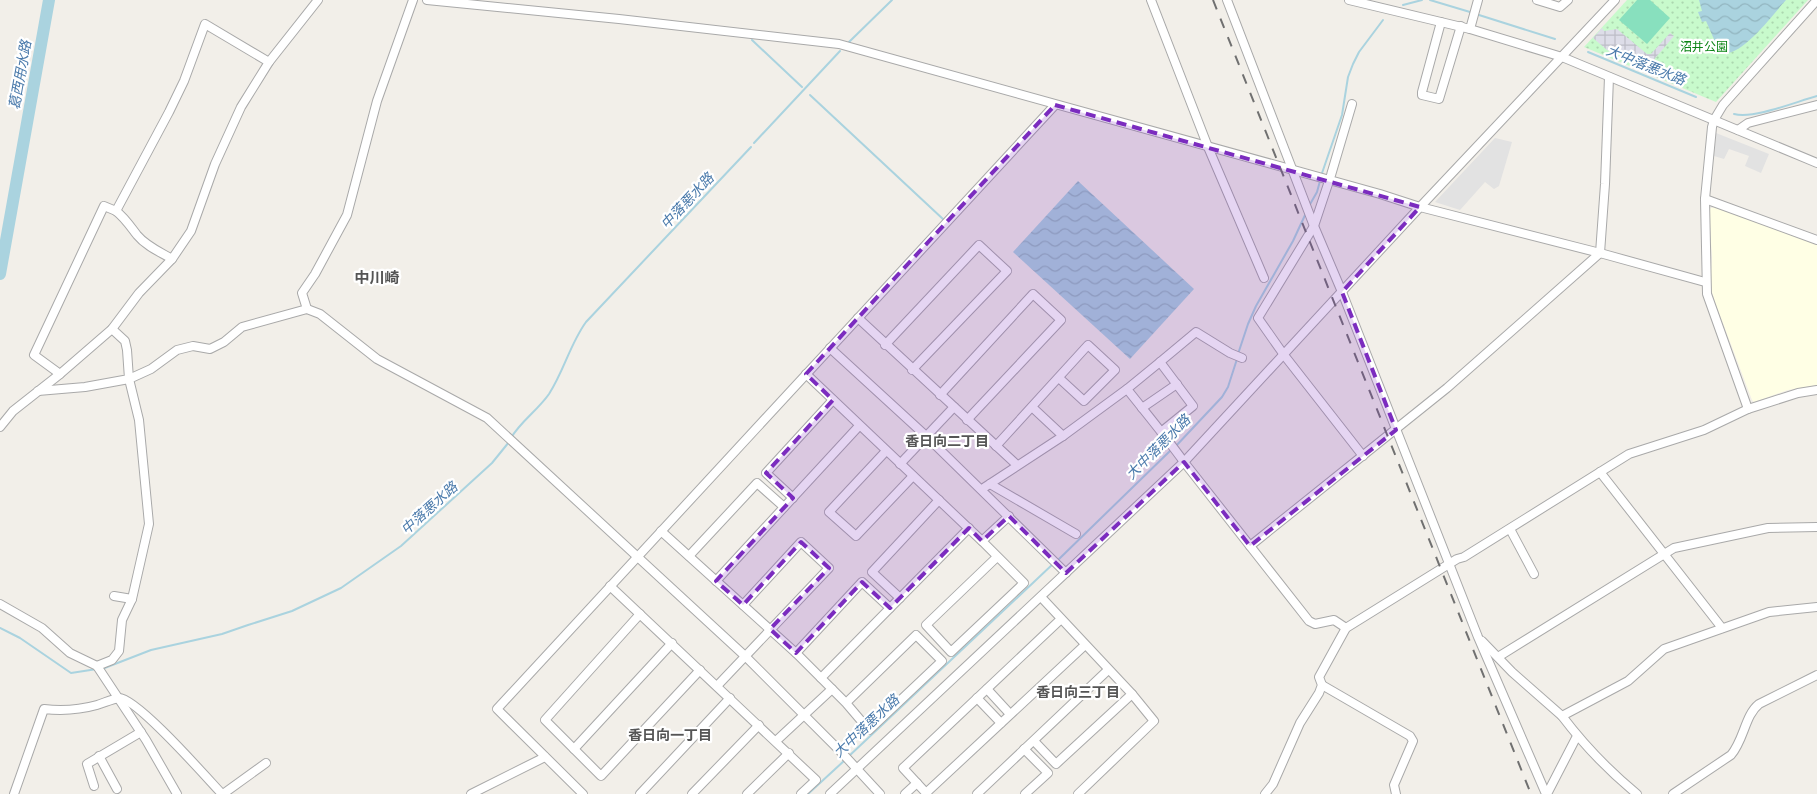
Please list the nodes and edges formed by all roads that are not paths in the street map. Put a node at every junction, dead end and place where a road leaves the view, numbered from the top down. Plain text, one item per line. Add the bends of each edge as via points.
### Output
1 (318, 0) edge
2 (413, 0) edge
3 (427, 0) edge
4 (1150, 0) edge
5 (1227, 0) edge
6 (1349, 0) edge
7 (1478, 0) edge
8 (1537, 0) edge
9 (1568, 0) edge
10 (1616, 0) edge
11 (1817, 0) edge
12 (1441, 22) junction
13 (1461, 26) junction
14 (1470, 29) junction
15 (1562, 57) junction
16 (269, 62) junction
17 (1609, 77) junction
18 (1352, 104) dead end
19 (1055, 105) junction
20 (1817, 105) edge
21 (1714, 120) junction
22 (1738, 130) junction
23 (1208, 147) junction
24 (1817, 163) edge
25 (1294, 171) junction
26 (1323, 179) junction
27 (1705, 199) junction
28 (1420, 207) junction
29 (116, 211) junction
30 (1313, 223) junction
31 (1817, 240) edge
32 (1600, 253) junction
33 (172, 259) junction
34 (1264, 278) dead end
35 (1705, 282) junction
36 (1342, 292) junction
37 (307, 309) junction
38 (858, 318) junction
39 (112, 329) junction
40 (885, 344) junction
41 (830, 348) junction
42 (1284, 355) junction
43 (1242, 358) dead end
44 (1160, 362) junction
45 (912, 370) junction
46 (60, 374) junction
47 (806, 374) junction
48 (1059, 378) junction
49 (129, 379) junction
50 (1177, 384) junction
51 (1127, 389) junction
52 (1817, 390) edge
53 (37, 391) junction
54 (940, 395) junction
55 (833, 400) junction
56 (954, 407) junction
57 (1032, 407) junction
58 (1142, 408) junction
59 (1748, 409) junction
60 (967, 420) junction
61 (859, 426) junction
62 (0, 427) edge
63 (1396, 430) junction
64 (1160, 432) junction
65 (926, 436) junction
66 (1063, 436) junction
67 (996, 446) junction
68 (886, 451) junction
69 (1363, 456) junction
70 (1181, 459) junction
71 (900, 464) junction
72 (1017, 465) junction
73 (1600, 472) junction
74 (913, 476) junction
75 (990, 484) junction
76 (982, 489) junction
77 (793, 498) junction
78 (939, 500) junction
79 (784, 507) junction
80 (1009, 516) junction
81 (1817, 527) edge
82 (969, 528) junction
83 (1510, 529) junction
84 (661, 531) junction
85 (1076, 534) dead end
86 (982, 541) junction
87 (1250, 546) junction
88 (1664, 555) junction
89 (637, 556) junction
90 (689, 556) junction
91 (997, 556) junction
92 (1450, 564) junction
93 (1066, 573) junction
94 (1534, 574) dead end
95 (716, 581) junction
96 (610, 586) junction
97 (114, 596) dead end
98 (1041, 597) junction
99 (900, 598) junction
100 (132, 599) junction
101 (0, 604) edge
102 (743, 604) junction
103 (1817, 607) edge
104 (890, 608) junction
105 (640, 614) junction
106 (1061, 619) junction
107 (1346, 628) junction
108 (1722, 628) junction
109 (770, 629) junction
110 (1478, 637) junction
111 (672, 643) junction
112 (1085, 645) junction
113 (796, 653) junction
114 (745, 656) junction
115 (1498, 657) junction
116 (99, 669) junction
117 (700, 670) junction
118 (1108, 670) junction
119 (1817, 675) edge
120 (821, 678) junction
121 (1322, 685) junction
122 (717, 686) junction
123 (832, 689) junction
124 (987, 689) junction
125 (1132, 694) junction
126 (119, 698) junction
127 (730, 698) junction
128 (977, 698) junction
129 (846, 703) junction
130 (1010, 714) junction
131 (804, 715) junction
132 (1562, 716) junction
133 (1001, 723) junction
134 (759, 725) junction
135 (141, 732) junction
136 (1578, 736) junction
137 (776, 741) junction
138 (1034, 741) junction
139 (574, 749) junction
140 (1024, 750) junction
141 (789, 753) junction
142 (99, 756) junction
143 (545, 757) junction
144 (266, 763) dead end
145 (857, 768) junction
146 (917, 783) junction
147 (94, 786) dead end
148 (117, 790) dead end
149 (926, 793) edge
150 (14, 794) edge
151 (177, 794) edge
152 (222, 794) edge
153 (471, 794) edge
154 (583, 794) edge
155 (640, 794) edge
156 (692, 794) edge
157 (747, 794) edge
158 (801, 794) edge
159 (830, 794) edge
160 (880, 794) edge
161 (905, 794) edge
162 (977, 794) edge
163 (1025, 794) edge
164 (1078, 794) edge
165 (1265, 794) edge
166 (1396, 794) edge
167 (1547, 794) edge
168 (1637, 794) edge
169 (1673, 794) edge

1 - 16 street
2 - 37 street via 377,100 346,216 302,294
3 - 19 street via 839,44
4 - 23 street
5 - 25 street
6 - 12 street
7 - 14 street
8 - 9 street via 1560,7
10 - 15 street
11 - 21 street
12 - 13 street
12 - 13 street via 1422,92 1422,95 1439,99
13 - 14 street
14 - 15 street
15 - 17 street
15 - 28 street
16 - 29 street via 205,24 184,81
16 - 33 street via 233,122 191,231
17 - 21 street
17 - 32 street
18 - 26 street via 1331,175
19 - 23 street
19 - 38 street
20 - 22 street via 1748,123
21 - 22 street
21 - 27 street
22 - 24 street
23 - 25 street
23 - 34 street
25 - 26 street
25 - 30 street
26 - 28 street
26 - 30 street
27 - 31 street
27 - 35 street
28 - 32 street
28 - 36 street
29 - 33 street via 147,244
29 - 46 street via 104,206 34,355
30 - 36 street
30 - 42 street via 1258,318
32 - 35 street
32 - 63 street via 1496,347
33 - 39 street
35 - 59 street via 1710,306
36 - 42 street
36 - 63 street
37 - 49 street via 242,327 210,349 193,346 177,350 151,369
37 - 89 street via 320,314 377,359 487,418
38 - 40 street
38 - 41 street
39 - 46 street
39 - 49 street via 125,341
40 - 45 street
40 - 45 street via 979,245 1007,271
41 - 47 street
41 - 65 street
42 - 69 street
42 - 70 street
43 - 44 street via 1196,332
44 - 50 street
44 - 51 street
45 - 54 street
46 - 53 street
47 - 55 street
47 - 84 street
48 - 48 street via 1088,345 1115,370 1084,401
48 - 57 street
49 - 53 street
49 - 100 street via 139,420 149,524
50 - 58 street
50 - 64 street via 1193,406
51 - 58 street
51 - 66 street
52 - 59 street
53 - 62 street
54 - 56 street
54 - 60 street via 1034,294 1061,320
55 - 61 street
55 - 77 street via 766,473
56 - 60 street
56 - 65 street
57 - 66 street
57 - 67 street
58 - 64 street
59 - 73 street via 1704,430 1629,454
60 - 67 street
61 - 68 street
61 - 77 street
63 - 69 street
63 - 92 street
64 - 70 street
65 - 71 street
65 - 76 street
66 - 72 street
67 - 72 street
68 - 71 street
68 - 74 street via 829,512 856,536
69 - 87 street
70 - 87 street
70 - 93 street
71 - 74 street
72 - 75 street
73 - 83 street
73 - 88 street
74 - 78 street
75 - 76 street
75 - 85 street
76 - 80 street
77 - 79 street
78 - 82 street
78 - 99 street via 872,572
79 - 90 street via 757,483
79 - 95 street
80 - 86 street
80 - 93 street
81 - 88 street via 1768,528 1674,548
82 - 86 street
82 - 99 street
83 - 92 street
83 - 94 street
84 - 89 street
84 - 90 street
86 - 91 street
87 - 107 street via 1309,620 1315,624 1334,620
88 - 108 street
88 - 115 street
89 - 96 street
89 - 114 street
90 - 95 street
91 - 91 street via 1024,583 951,652 926,625
92 - 107 street
92 - 110 street
93 - 98 street
95 - 102 street
96 - 105 street
96 - 143 street via 498,709
97 - 100 street
98 - 106 street
98 - 145 street
99 - 104 street
100 - 116 street via 122,620 118,651
101 - 116 street via 42,628 70,653
102 - 109 street
102 - 109 street via 801,542 822,561 829,568
103 - 108 street via 1769,612
104 - 113 street via 862,582
104 - 120 street
105 - 111 street
105 - 139 street via 545,720
106 - 112 street
106 - 124 street
107 - 121 street via 1319,677
108 - 132 street via 1664,649 1628,681
109 - 113 street
109 - 114 street
110 - 115 street
110 - 167 street
111 - 117 street
111 - 139 street
112 - 118 street
112 - 130 street
113 - 120 street
114 - 122 street
114 - 131 street
115 - 132 street
116 - 126 street
117 - 122 street
117 - 139 street via 602,776
118 - 125 street
118 - 138 street
119 - 169 street via 1759,704 1752,711 1738,746 1731,754
120 - 123 street
121 - 165 street
121 - 166 street via 1410,736 1413,741 1394,785
122 - 127 street
123 - 129 street
123 - 131 street
124 - 128 street
124 - 130 street
125 - 138 street via 1056,764
125 - 164 street via 1154,721
126 - 135 street
126 - 150 street via 65,711 44,709
126 - 152 street via 131,702
127 - 134 street
127 - 155 street
128 - 133 street
128 - 146 street via 903,768
129 - 129 street via 916,635 942,661 870,730
130 - 133 street
131 - 137 street
131 - 145 street
132 - 136 street
133 - 149 street
134 - 137 street
134 - 156 street
135 - 142 street
135 - 151 street
136 - 167 street
136 - 168 street via 1612,774
137 - 141 street
138 - 140 street
140 - 162 street
140 - 163 street via 1048,773
141 - 157 street
141 - 158 street via 816,780
142 - 147 street via 87,764
142 - 148 street
143 - 153 street
143 - 154 street
144 - 152 street
145 - 159 street
145 - 160 street
146 - 149 street
146 - 161 street

